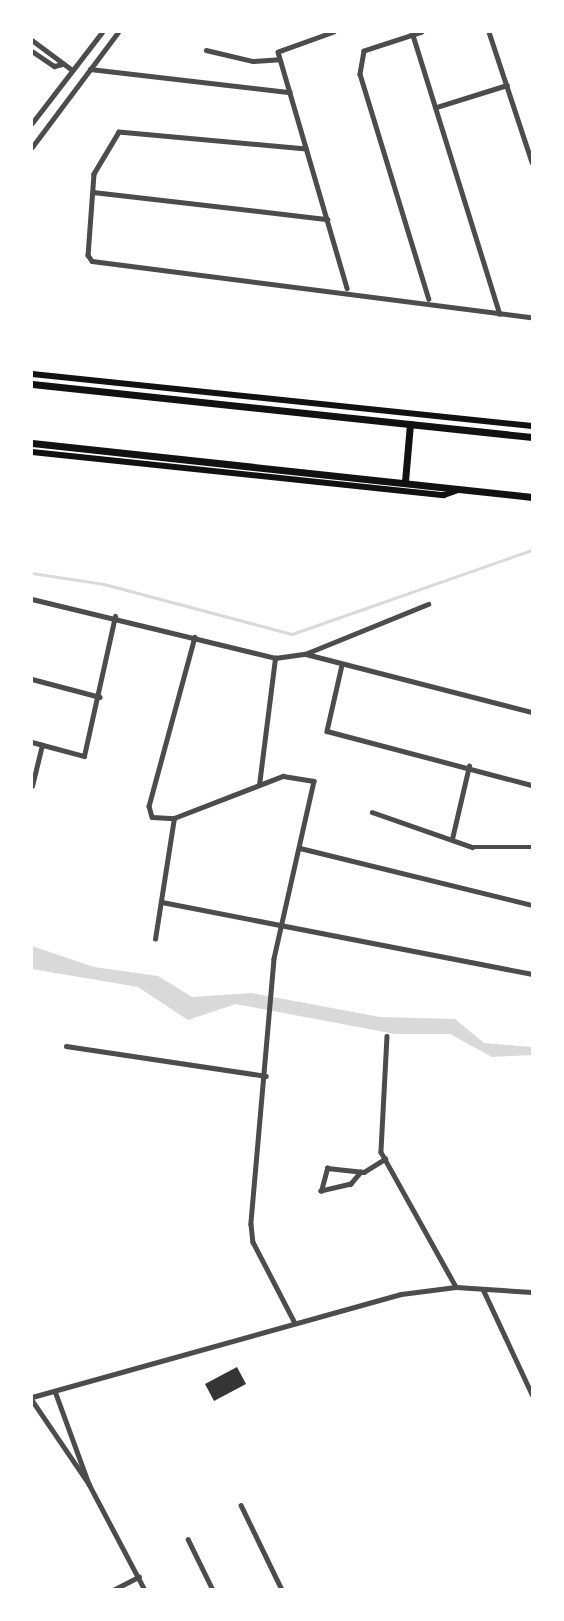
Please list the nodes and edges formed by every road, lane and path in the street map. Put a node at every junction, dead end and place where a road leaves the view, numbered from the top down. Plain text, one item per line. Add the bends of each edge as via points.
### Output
1 (102, 32) edge
2 (118, 32) edge
3 (334, 32) edge
4 (422, 32) edge
5 (489, 32) edge
6 (414, 33) edge
7 (32, 40) edge
8 (206, 50) dead end
9 (32, 51) edge
10 (279, 59) junction
11 (63, 64) junction
12 (71, 69) junction
13 (90, 69) junction
14 (83, 78) junction
15 (507, 85) junction
16 (290, 92) junction
17 (437, 107) junction
18 (32, 123) edge
19 (32, 146) edge
20 (306, 149) junction
21 (532, 159) edge
22 (93, 192) junction
23 (327, 219) junction
24 (347, 288) junction
25 (429, 299) junction
26 (500, 314) junction
27 (533, 317) edge
28 (32, 374) edge
29 (32, 384) edge
30 (410, 424) junction
31 (533, 426) edge
32 (533, 437) edge
33 (32, 443) edge
34 (32, 452) edge
35 (405, 481) junction
36 (458, 490) junction
37 (533, 497) edge
38 (32, 599) edge
39 (428, 604) dead end
40 (115, 616) junction
41 (195, 637) junction
42 (305, 654) junction
43 (275, 658) junction
44 (342, 665) junction
45 (32, 679) edge
46 (100, 697) junction
47 (533, 712) edge
48 (32, 742) edge
49 (42, 745) junction
50 (469, 766) junction
51 (259, 785) junction
52 (533, 785) edge
53 (32, 786) edge
54 (372, 812) dead end
55 (174, 818) junction
56 (453, 839) junction
57 (533, 847) edge
58 (300, 848) junction
59 (162, 902) junction
60 (533, 905) edge
61 (281, 924) junction
62 (155, 939) dead end
63 (533, 974) edge
64 (387, 1036) dead end
65 (66, 1046) dead end
66 (266, 1076) junction
67 (386, 1159) junction
68 (361, 1172) junction
69 (456, 1287) junction
70 (483, 1289) junction
71 (533, 1292) edge
72 (295, 1323) junction
73 (55, 1391) junction
74 (533, 1394) edge
75 (32, 1399) edge
76 (89, 1484) junction
77 (241, 1505) dead end
78 (188, 1539) dead end
79 (139, 1577) junction
80 (113, 1590) edge
81 (145, 1590) edge
82 (213, 1590) edge
83 (282, 1590) edge

1 - 12 street
2 - 13 street
3 - 10 street via 279,49
4 - 6 street
5 - 15 street
6 - 17 street
6 - 25 street via 364,51 360,74
7 - 11 street
8 - 10 street
9 - 11 street via 54,66
10 - 16 street
11 - 12 street
12 - 14 street
12 - 18 street
13 - 14 street
13 - 16 street
14 - 19 street
15 - 17 street
15 - 21 street
16 - 20 street
17 - 26 street
20 - 22 street via 119,132 99,159
20 - 23 street
22 - 23 street
22 - 24 street via 88,255 92,261
23 - 24 street
24 - 25 street
25 - 26 street
26 - 27 street
28 - 31 main road
29 - 30 highway
30 - 32 highway
30 - 35 highway
33 - 35 highway
34 - 36 main road via 444,495
35 - 36 highway
36 - 37 highway
38 - 40 street
39 - 42 street
40 - 41 street
40 - 46 street
41 - 43 street
41 - 55 street via 149,806 156,820
42 - 43 street
42 - 44 street
43 - 51 street
44 - 47 street
44 - 50 street via 327,731
45 - 46 street
46 - 49 street via 84,756
48 - 49 street
49 - 53 street
50 - 52 street
50 - 56 street
51 - 55 street
51 - 58 street via 299,775 314,780
54 - 56 street
55 - 59 street
56 - 57 street via 485,849
58 - 60 street
58 - 61 street
59 - 61 street
59 - 62 street
61 - 63 street
61 - 66 street
64 - 67 street
65 - 66 street
66 - 72 street via 253,1242
67 - 68 street
67 - 69 street
68 - 68 street via 351,1184 321,1191 327,1168
69 - 70 street
69 - 72 street
70 - 71 street
70 - 74 street
72 - 73 street
73 - 75 street
73 - 76 street
75 - 76 street via 74,1471
76 - 79 street
77 - 83 street
78 - 82 street
79 - 80 street
79 - 81 street

